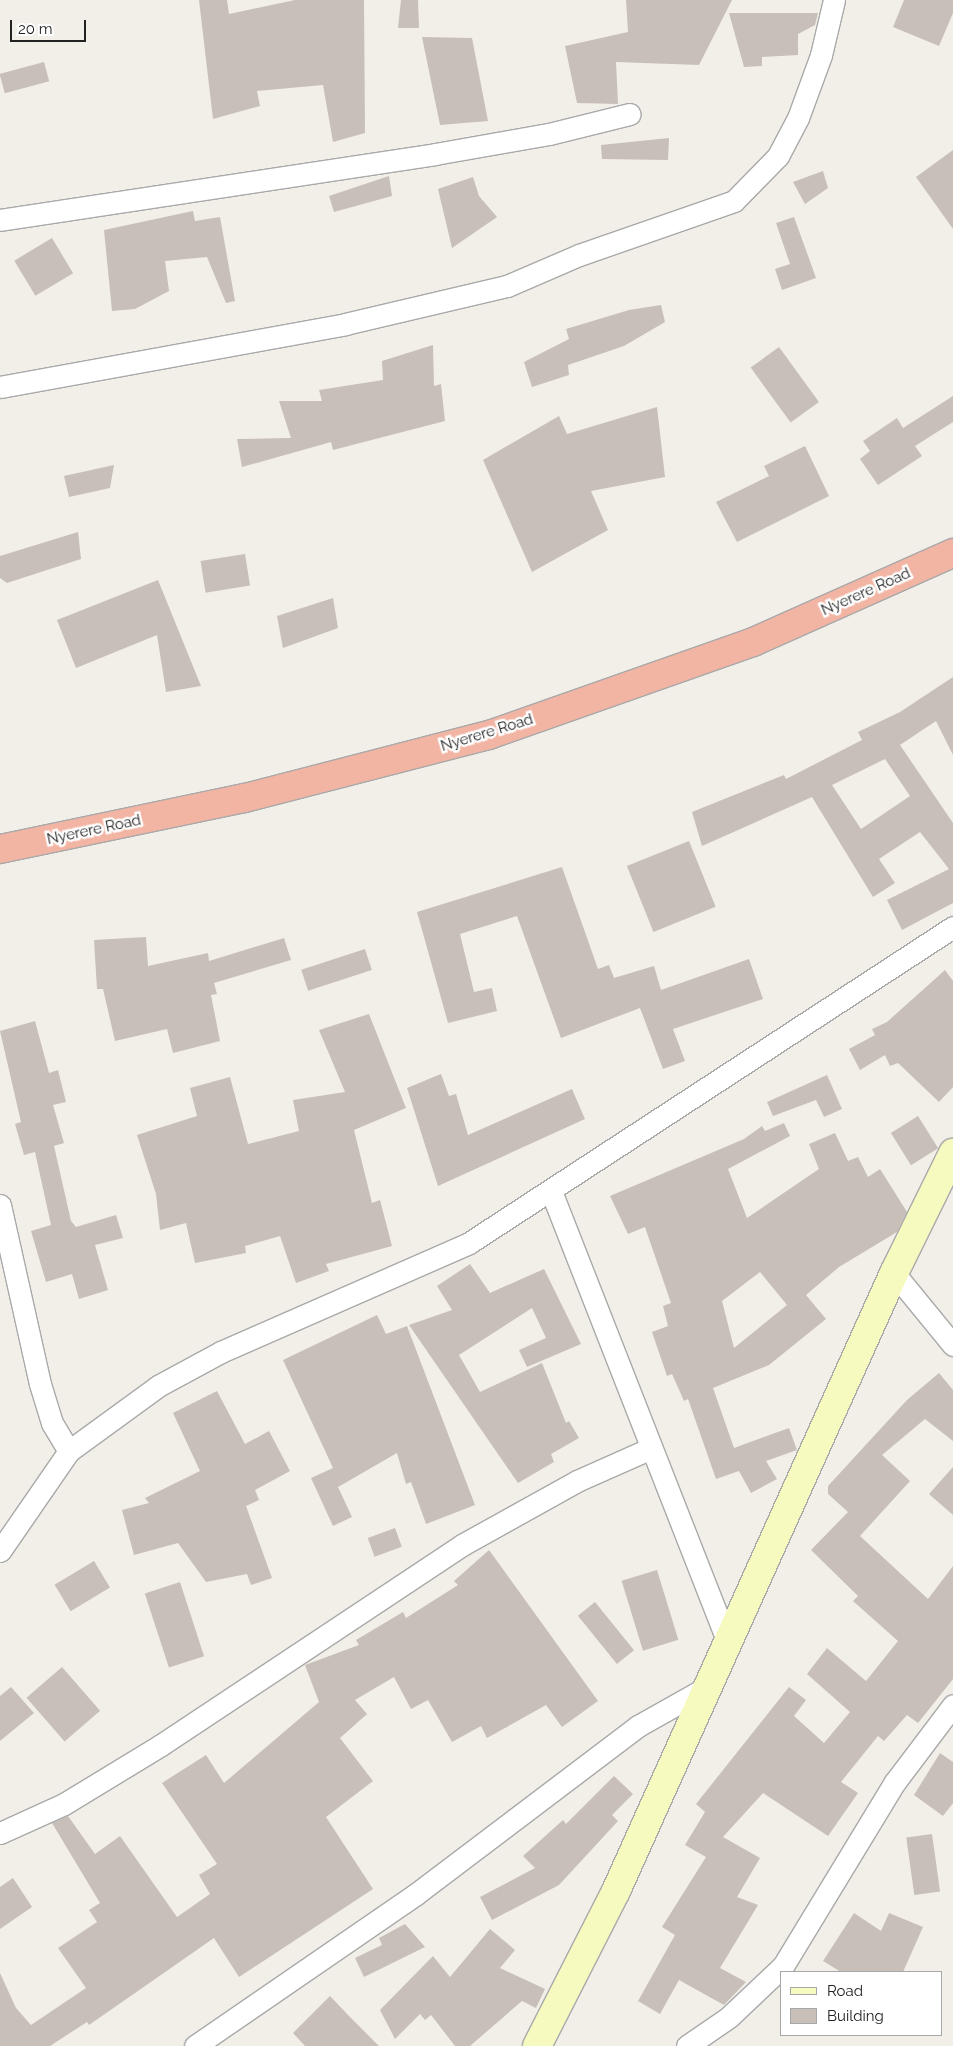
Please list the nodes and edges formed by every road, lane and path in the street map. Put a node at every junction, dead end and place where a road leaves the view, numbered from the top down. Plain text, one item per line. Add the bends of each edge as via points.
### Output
1 (834, 0) edge
2 (630, 114) dead end
3 (0, 220) edge
4 (0, 386) edge
5 (953, 553) edge
6 (0, 849) edge
7 (953, 927) edge
8 (953, 1153) edge
9 (551, 1191) junction
10 (0, 1205) edge
11 (894, 1273) junction
12 (953, 1345) edge
13 (651, 1448) junction
14 (69, 1451) junction
15 (0, 1552) edge
16 (728, 1643) junction
17 (709, 1686) junction
18 (953, 1705) edge
19 (0, 1833) edge
20 (538, 2045) edge
21 (195, 2046) edge
22 (686, 2046) edge

1 - 4 street via 821,55 798,118 778,156 734,201 579,255 507,286 345,324
2 - 3 street via 549,134 435,154
5 - 6 highway, Nyerere Road via 753,642 489,735 245,798
7 - 9 street via 772,1041
8 - 11 main road
9 - 13 street
9 - 14 street via 469,1243 221,1352 158,1386
10 - 14 street via 40,1384 52,1423
11 - 12 street
11 - 16 main road
13 - 16 street
13 - 19 street via 577,1481 462,1546 161,1745 64,1804
14 - 15 street
16 - 17 main road
17 - 20 main road via 616,1891
17 - 21 street via 638,1726 416,1894
18 - 22 street via 895,1782 783,1966 729,2017

